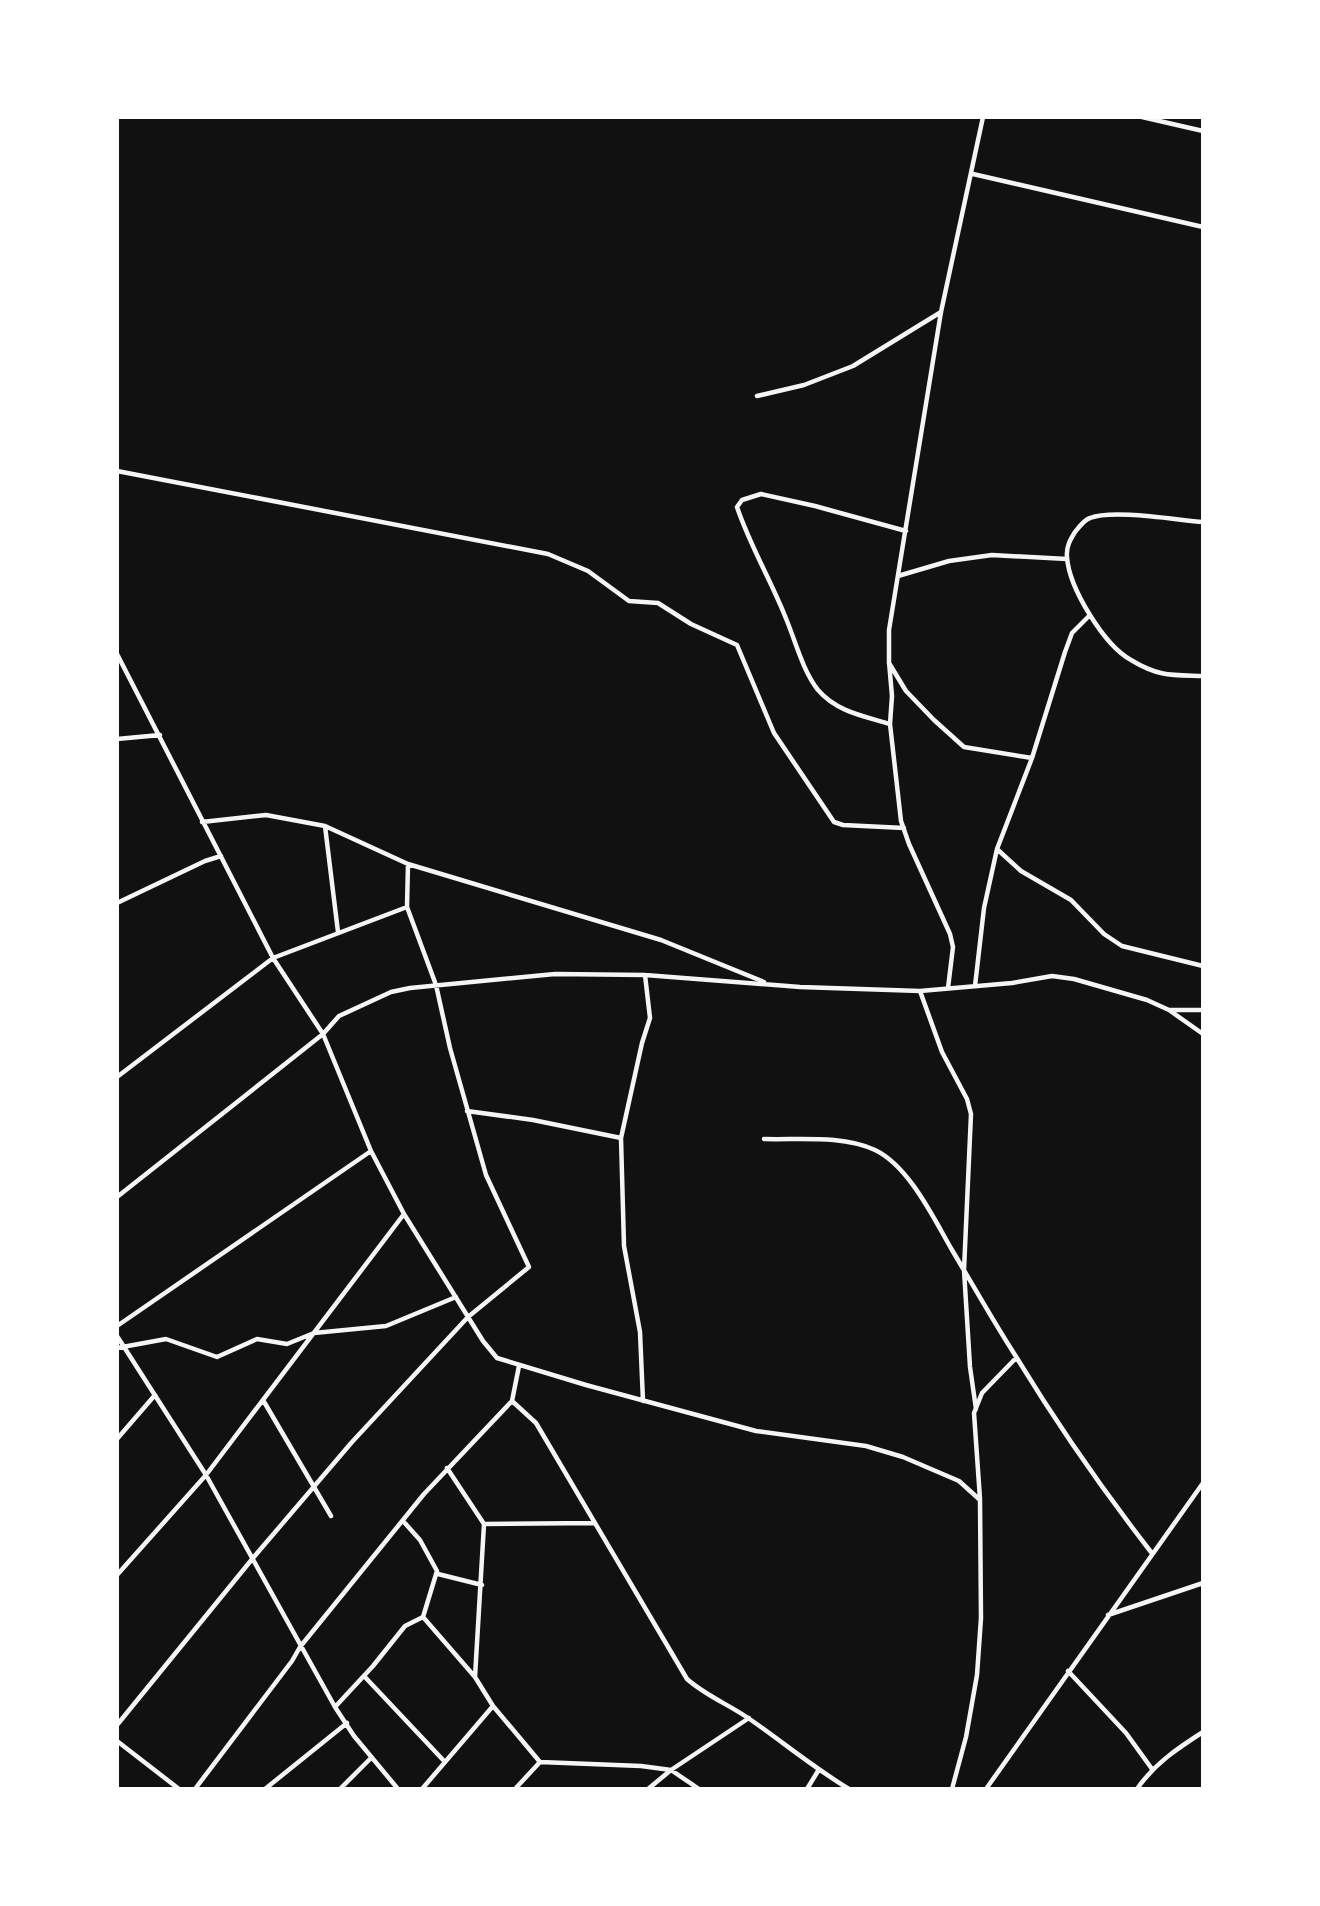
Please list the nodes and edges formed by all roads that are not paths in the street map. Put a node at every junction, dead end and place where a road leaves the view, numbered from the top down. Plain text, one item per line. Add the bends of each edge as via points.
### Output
1 (983, 117) edge
2 (1142, 117) edge
3 (1203, 131) edge
4 (972, 174) junction
5 (1203, 227) edge
6 (942, 312) junction
7 (757, 396) dead end
8 (117, 471) edge
9 (1203, 522) edge
10 (906, 531) junction
11 (1067, 559) junction
12 (898, 576) junction
13 (1090, 615) junction
14 (117, 654) edge
15 (888, 662) junction
16 (1203, 676) edge
17 (890, 724) junction
18 (160, 735) junction
19 (117, 739) edge
20 (1032, 758) junction
21 (202, 822) junction
22 (325, 826) junction
23 (904, 828) junction
24 (997, 849) junction
25 (221, 856) junction
26 (408, 864) junction
27 (118, 901) edge
28 (407, 907) junction
29 (338, 932) junction
30 (273, 958) junction
31 (1203, 966) edge
32 (645, 975) junction
33 (769, 984) junction
34 (436, 985) junction
35 (975, 986) junction
36 (948, 988) junction
37 (920, 991) junction
38 (1168, 1010) junction
39 (1203, 1010) edge
40 (323, 1034) junction
41 (1203, 1034) edge
42 (117, 1077) edge
43 (467, 1111) junction
44 (621, 1138) junction
45 (764, 1139) dead end
46 (371, 1151) junction
47 (117, 1197) edge
48 (404, 1214) junction
49 (964, 1270) junction
50 (456, 1297) junction
51 (468, 1317) junction
52 (117, 1326) edge
53 (314, 1333) junction
54 (117, 1336) edge
55 (124, 1346) junction
56 (117, 1348) edge
57 (1016, 1358) junction
58 (519, 1366) junction
59 (155, 1395) junction
60 (263, 1400) junction
61 (512, 1401) junction
62 (643, 1401) junction
63 (976, 1409) junction
64 (117, 1439) edge
65 (447, 1468) junction
66 (206, 1475) junction
67 (1203, 1483) edge
68 (314, 1487) junction
69 (980, 1500) junction
70 (331, 1516) dead end
71 (402, 1521) junction
72 (596, 1523) junction
73 (484, 1524) junction
74 (1152, 1552) junction
75 (253, 1558) junction
76 (438, 1574) junction
77 (117, 1575) edge
78 (1203, 1583) edge
79 (482, 1585) junction
80 (1107, 1616) junction
81 (424, 1617) junction
82 (300, 1647) junction
83 (1068, 1671) junction
84 (364, 1676) junction
85 (475, 1677) junction
86 (493, 1706) junction
87 (335, 1707) junction
88 (749, 1718) junction
89 (347, 1723) junction
90 (117, 1725) edge
91 (1203, 1732) edge
92 (117, 1741) edge
93 (371, 1758) junction
94 (445, 1762) junction
95 (540, 1762) junction
96 (1152, 1769) junction
97 (671, 1770) junction
98 (818, 1771) junction
99 (179, 1789) edge
100 (195, 1789) edge
101 (265, 1789) edge
102 (340, 1789) edge
103 (398, 1789) edge
104 (422, 1789) edge
105 (515, 1789) edge
106 (648, 1789) edge
107 (699, 1789) edge
108 (807, 1789) edge
109 (849, 1789) edge
110 (952, 1789) edge
111 (986, 1789) edge
112 (1137, 1789) edge

1 - 4 street
2 - 3 street
4 - 5 street
4 - 6 street
6 - 7 street via 853,366 804,385
6 - 10 street
8 - 23 street via 548,554 588,571 629,601 658,603 737,645 774,733 834,822
9 - 11 street via 1107,514 1088,518 1068,544
10 - 12 street
10 - 17 street via 761,494 742,500 737,507 818,689 842,710
11 - 12 street via 992,555 949,561
11 - 13 street
12 - 15 street
13 - 16 street via 1128,659 1158,674
13 - 20 street via 1068,642
14 - 18 street
15 - 17 street
15 - 20 street via 906,691 964,747
17 - 23 street
18 - 19 street
18 - 21 street
20 - 24 street
21 - 22 street via 267,815
21 - 25 street
22 - 26 street
22 - 29 street
23 - 36 street via 950,934
24 - 31 street via 1021,871 1071,901 1122,946
24 - 35 street
25 - 27 street
25 - 30 street
26 - 28 street
26 - 33 street via 661,940
28 - 29 street
28 - 34 street
29 - 30 street
30 - 40 street
30 - 42 street
32 - 33 street
32 - 34 street via 555,974
32 - 44 street via 650,1018
33 - 37 street
34 - 40 street via 391,992 339,1016
34 - 43 street
35 - 36 street
35 - 38 street via 1052,976 1115,989
36 - 37 street
37 - 49 street via 971,1114
38 - 39 street
38 - 41 street
40 - 46 street
40 - 47 street
43 - 44 street
43 - 51 street via 486,1175 528,1267
44 - 62 street via 624,1246 640,1332
45 - 49 street via 848,1142 876,1151 918,1192
46 - 48 street
46 - 52 street
48 - 50 street
48 - 53 street
49 - 57 street
49 - 63 street
50 - 51 street
50 - 53 street via 386,1326
51 - 58 street via 497,1358
51 - 68 street
53 - 55 street via 287,1344 257,1339 217,1357 166,1339
53 - 60 street
54 - 55 street
55 - 56 street
55 - 59 street
57 - 63 street via 982,1393
57 - 74 street via 1072,1445
58 - 61 street
58 - 62 street
59 - 64 street
59 - 66 street
60 - 66 street
60 - 68 street
61 - 65 street
61 - 72 street via 536,1423
62 - 69 street via 756,1431 866,1446 959,1480
63 - 69 street
65 - 71 street
65 - 73 street
66 - 75 street
66 - 77 street
67 - 74 street
68 - 70 street
68 - 75 street
69 - 110 street via 977,1675
71 - 76 street via 420,1540
71 - 82 street
72 - 73 street
72 - 88 street via 687,1679
73 - 79 street
74 - 80 street
75 - 82 street
75 - 90 street
76 - 79 street
76 - 81 street
78 - 80 street
79 - 85 street
80 - 83 street
81 - 84 street via 405,1626
81 - 85 street
82 - 87 street
82 - 100 street
83 - 96 street via 1126,1733
83 - 111 street
84 - 87 street
84 - 94 street
85 - 86 street
86 - 94 street
86 - 95 street
87 - 89 street
88 - 97 street
88 - 98 street
89 - 93 street
89 - 101 street
91 - 96 street
92 - 99 street
93 - 102 street
93 - 103 street
94 - 104 street
95 - 97 street
95 - 105 street
96 - 112 street
97 - 106 street
97 - 107 street
98 - 108 street
98 - 109 street

